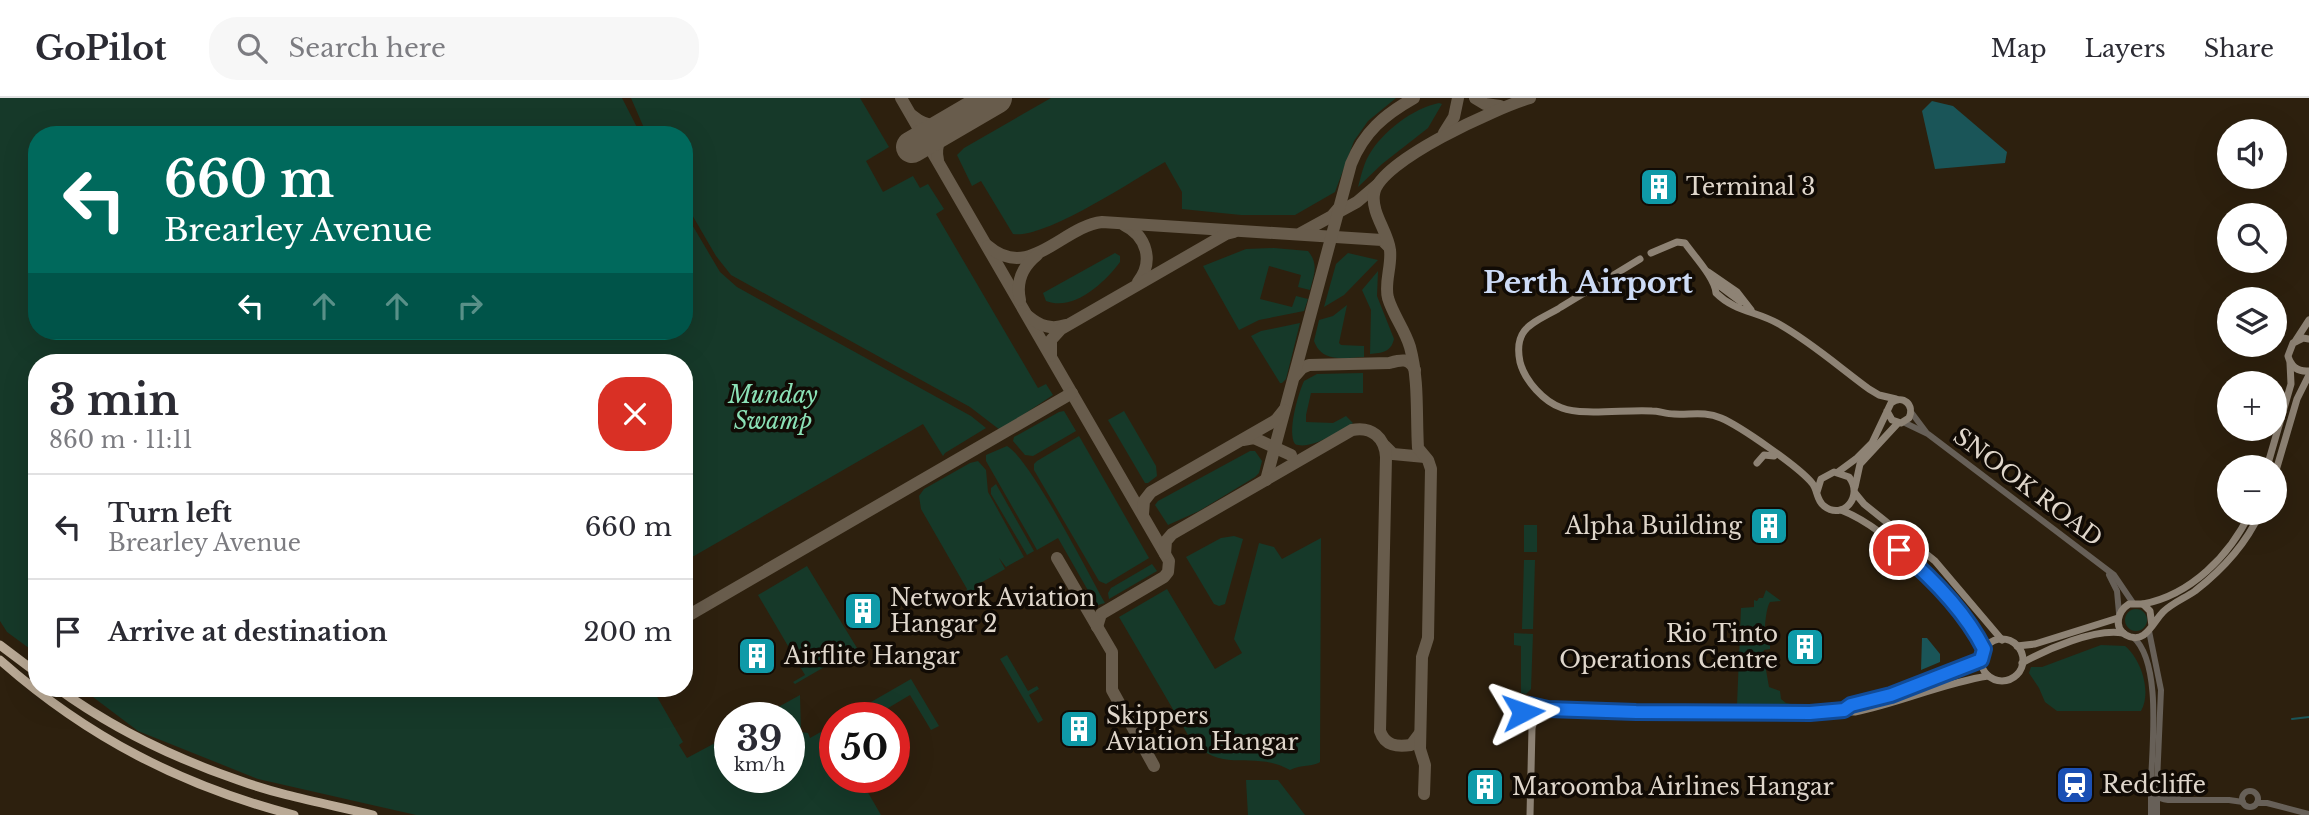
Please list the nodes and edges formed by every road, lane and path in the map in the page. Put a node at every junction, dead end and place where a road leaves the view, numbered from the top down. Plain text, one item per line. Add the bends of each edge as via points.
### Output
1 (1651, 253) dead end
2 (1640, 259) dead end
3 (2309, 320) edge
4 (2309, 339) edge
5 (2293, 343) junction
6 (2290, 362) junction
7 (2309, 373) edge
8 (1896, 400) junction
9 (1887, 411) junction
10 (1911, 412) junction
11 (1900, 423) junction
12 (1928, 433) junction
13 (2270, 455) edge
14 (2281, 455) edge
15 (1757, 463) dead end
16 (1790, 465) junction
17 (1838, 472) junction
18 (1855, 490) junction
19 (1817, 492) junction
20 (1840, 510) junction
21 (2243, 525) edge
22 (2255, 525) edge
23 (2106, 570) junction
24 (2133, 603) junction
25 (2143, 604) junction
26 (2119, 616) junction
27 (2150, 629) junction
28 (2123, 632) junction
29 (2133, 637) junction
30 (2002, 640) junction
31 (2, 646) edge
32 (2017, 646) junction
33 (1984, 649) junction
34 (0, 660) edge
35 (1981, 660) junction
36 (2022, 663) junction
37 (28, 666) edge
38 (1988, 676) junction
39 (28, 685) edge
40 (42, 697) edge
41 (71, 697) edge
42 (1844, 710) junction
43 (2154, 783) junction
44 (2161, 797) junction
45 (2242, 799) junction
46 (2258, 801) junction
47 (2151, 811) edge
48 (2309, 814) edge
49 (294, 815) edge
50 (373, 815) edge
51 (1530, 815) edge
52 (2157, 815) edge

1 - 8 main road via 1683,242 1713,279 1748,309 1801,338 1875,392
2 - 16 main road via 1526,327 1518,346 1523,372 1533,387 1569,410 1710,415 1734,425
3 - 5 main road
4 - 5 main road
5 - 6 main road via 2288,352
6 - 7 main road
6 - 13 main road via 2291,384
7 - 14 main road
8 - 9 main road
8 - 10 main road via 1907,402
9 - 11 main road via 1889,418
9 - 17 main road via 1872,443
10 - 11 main road
10 - 12 street, SNOOK ROAD
11 - 12 street, SNOOK ROAD
11 - 18 main road via 1860,464
12 - 23 street, SNOOK ROAD
15 - 16 main road via 1768,454
16 - 19 main road
17 - 18 main road via 1849,477
17 - 19 main road via 1824,476
18 - 20 main road via 1850,504
18 - 30 main road via 1864,505 1935,561
19 - 20 main road via 1822,505
20 - 33 main road via 1864,521 1913,561 1964,618
21 - 25 main road via 2210,568 2176,592
22 - 27 main road via 2209,580 2164,611
23 - 24 street, SNOOK ROAD
23 - 26 street, SNOOK ROAD via 2117,592
24 - 25 main road
24 - 26 main road
25 - 27 main road via 2152,616
26 - 28 main road
26 - 32 main road
27 - 29 main road
27 - 43 street via 2161,691
28 - 29 main road
28 - 36 main road via 2074,641
29 - 43 street via 2141,644 2153,688
30 - 32 main road
30 - 33 main road
31 - 37 highway
32 - 36 main road
33 - 35 main road
34 - 39 highway
35 - 38 main road
35 - 42 main road
36 - 38 main road via 2016,676 2007,681
38 - 42 main road via 1881,707
40 - 49 highway via 118,747 185,780
41 - 50 highway via 124,732 239,781
42 - 51 main road via 1548,709 1533,714
43 - 44 street
43 - 47 street
44 - 45 street
44 - 47 street
44 - 52 street
44 - 52 street
45 - 46 street via 2248,806
45 - 46 street via 2253,792
46 - 48 street

